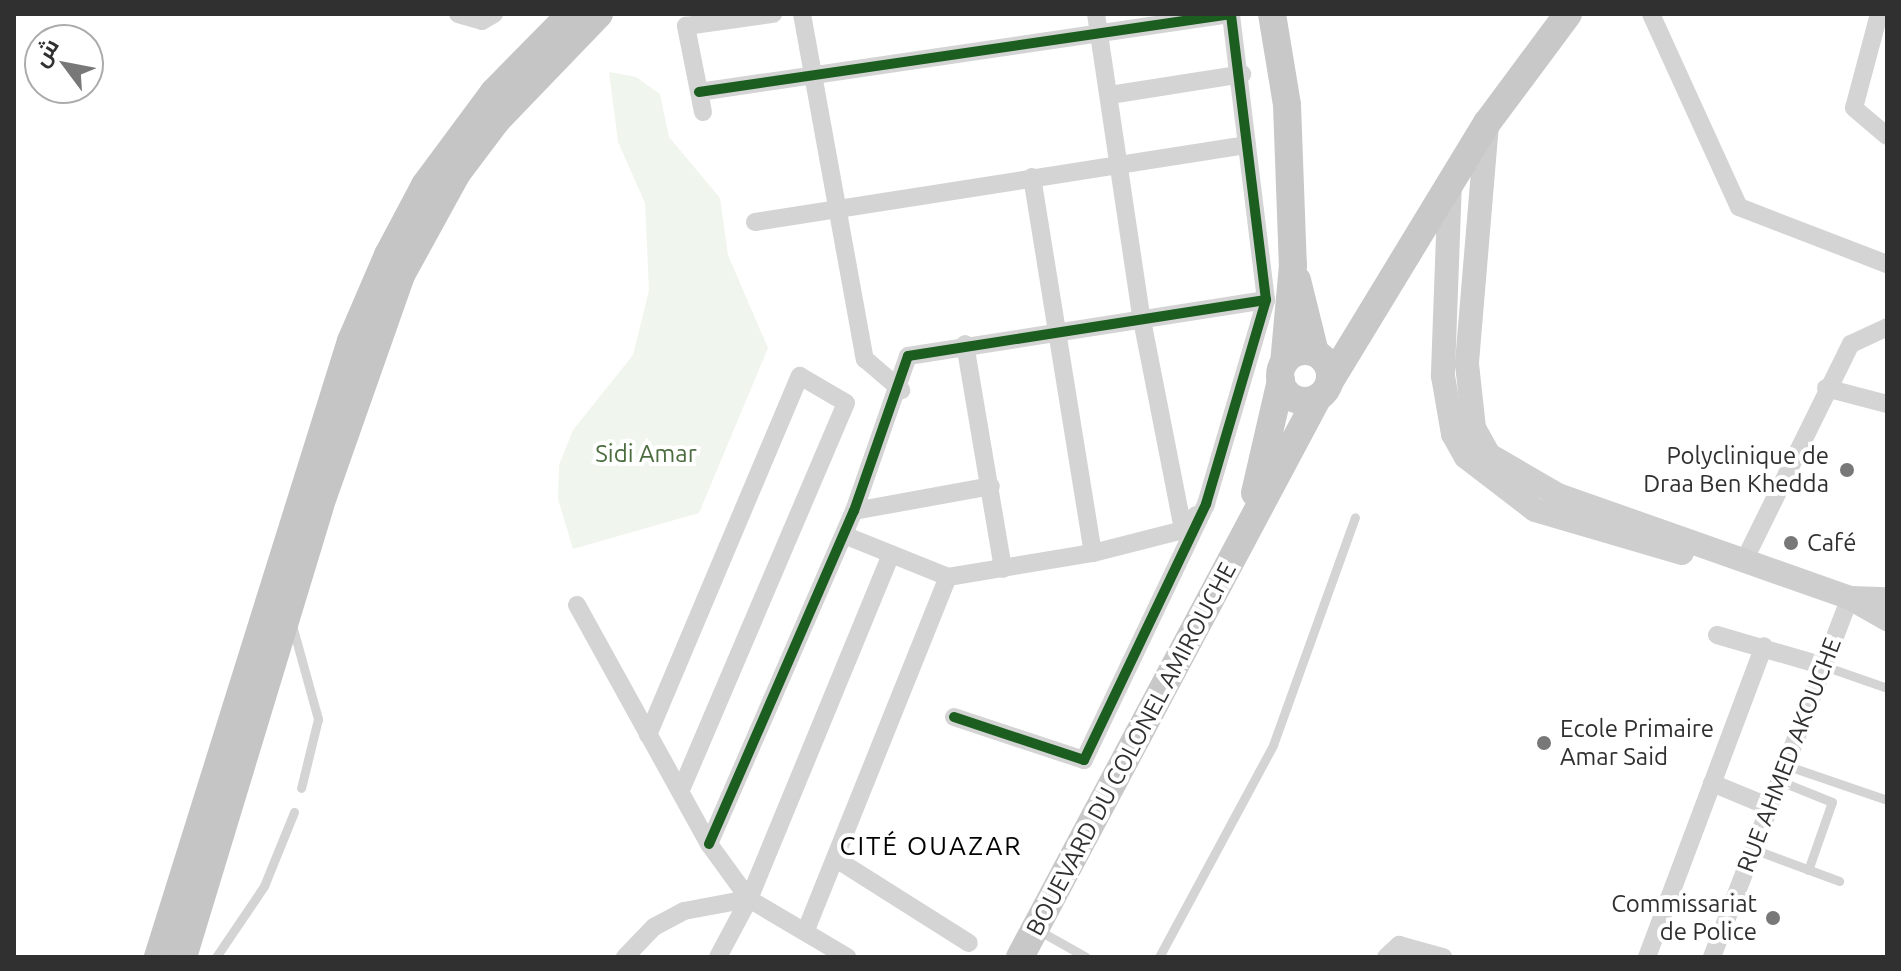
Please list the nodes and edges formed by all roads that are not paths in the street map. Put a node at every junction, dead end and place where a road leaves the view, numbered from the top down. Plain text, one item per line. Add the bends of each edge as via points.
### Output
1 (458, 14) edge
2 (494, 14) edge
3 (571, 14) edge
4 (599, 14) edge
5 (773, 14) edge
6 (802, 14) edge
7 (1096, 14) edge
8 (1231, 14) edge
9 (1272, 14) edge
10 (1568, 14) edge
11 (1651, 14) edge
12 (1879, 14) edge
13 (1100, 33) junction
14 (1242, 74) junction
15 (812, 78) junction
16 (699, 92) junction
17 (1110, 95) junction
18 (703, 112) dead end
19 (1487, 123) junction
20 (1887, 136) edge
21 (1247, 145) junction
22 (1122, 161) junction
23 (1032, 177) junction
24 (1450, 181) junction
25 (840, 209) junction
26 (755, 222) dead end
27 (1447, 255) junction
28 (1472, 255) junction
29 (1405, 258) junction
30 (1887, 264) edge
31 (1293, 265) junction
32 (1266, 300) junction
33 (1141, 315) junction
34 (1887, 327) edge
35 (1052, 331) junction
36 (965, 344) junction
37 (1283, 371) junction
38 (1322, 373) junction
39 (1826, 388) junction
40 (901, 390) junction
41 (1887, 404) edge
42 (991, 486) junction
43 (1206, 504) junction
44 (854, 511) junction
45 (1355, 517) dead end
46 (1183, 530) junction
47 (844, 535) junction
48 (1242, 540) junction
49 (1093, 553) junction
50 (890, 557) junction
51 (1744, 561) junction
52 (1003, 569) junction
53 (948, 577) junction
54 (1850, 598) junction
55 (1887, 599) edge
56 (577, 605) dead end
57 (288, 610) junction
58 (1887, 619) edge
59 (1717, 635) dead end
60 (1764, 646) junction
61 (1824, 666) junction
62 (1887, 688) edge
63 (954, 717) dead end
64 (648, 735) junction
65 (1782, 773) junction
66 (1712, 783) junction
67 (301, 788) dead end
68 (681, 789) junction
69 (1887, 800) edge
70 (1770, 807) junction
71 (294, 812) dead end
72 (709, 844) junction
73 (1753, 849) junction
74 (836, 859) junction
75 (1808, 870) junction
76 (1839, 881) dead end
77 (749, 899) junction
78 (1035, 928) junction
79 (806, 930) junction
80 (969, 943) dead end
81 (158, 957) edge
82 (183, 957) edge
83 (216, 957) edge
84 (625, 957) edge
85 (718, 957) edge
86 (847, 957) edge
87 (1020, 957) edge
88 (1086, 957) edge
89 (1159, 957) edge
90 (1386, 957) edge
91 (1443, 957) edge
92 (1647, 957) edge
93 (1712, 957) edge

1 - 2 street via 482,21
3 - 81 highway via 494,92 425,185 388,255 347,356
4 - 57 highway via 497,120 457,173 401,275
5 - 16 street via 686,26
6 - 15 street
7 - 13 street
8 - 13 street
8 - 14 street
9 - 31 main road via 1287,105
10 - 19 main road, BOUEVARD DU COLONEL AMIROUCHE
11 - 30 street via 1739,207
12 - 20 street via 1854,108
13 - 15 street
13 - 17 street
14 - 17 street
14 - 21 street
15 - 16 street
15 - 25 street
16 - 18 street
17 - 22 street
19 - 24 main road, BOUEVARD DU COLONEL AMIROUCHE
19 - 28 main road
21 - 22 street
21 - 32 street
22 - 23 street
22 - 33 street
23 - 25 street
23 - 35 street
24 - 27 main road
24 - 29 main road, BOUEVARD DU COLONEL AMIROUCHE
25 - 26 street
25 - 40 street via 865,359
27 - 28 main road
27 - 29 main road
27 - 51 main road via 1447,409 1453,434 1482,476 1561,519 1704,559
28 - 51 main road via 1469,396 1489,455 1558,495
29 - 38 main road, BOUEVARD DU COLONEL AMIROUCHE via 1358,337
31 - 37 main road, BOUEVARD DU COLONEL AMIROUCHE
31 - 38 main road
32 - 33 street
32 - 43 street
33 - 35 street
33 - 46 street
34 - 39 street via 1851,344
35 - 36 street
35 - 49 street
36 - 40 street via 908,356
36 - 42 street
37 - 38 main road via 1301,351
37 - 38 main road via 1295,398
37 - 48 main road, BOUEVARD DU COLONEL AMIROUCHE
38 - 48 main road, BOUEVARD DU COLONEL AMIROUCHE
39 - 41 street
39 - 51 street
40 - 44 street
42 - 44 street
42 - 52 street
43 - 46 street
43 - 63 street via 1084,760
44 - 47 street
45 - 89 lane via 1273,745
46 - 49 street
47 - 50 street
47 - 72 street
48 - 78 main road, BOUEVARD DU COLONEL AMIROUCHE
49 - 52 street
50 - 53 street
50 - 77 street
51 - 54 main road
52 - 53 street
53 - 74 street
54 - 55 main road
54 - 58 main road
54 - 61 street, RUE AHMED AKOUCHE
56 - 64 street
57 - 67 lane via 318,719
57 - 82 highway
59 - 60 street
60 - 61 street
60 - 66 street
61 - 62 lane
61 - 65 street, RUE AHMED AKOUCHE
64 - 68 street
64 - 68 street via 800,376 846,403
65 - 69 lane
65 - 70 street, RUE AHMED AKOUCHE
65 - 75 lane via 1832,802
66 - 70 street
66 - 92 street
68 - 72 street
70 - 73 street, RUE AHMED AKOUCHE
71 - 83 lane via 264,886
72 - 77 street
73 - 75 lane
73 - 93 street, RUE AHMED AKOUCHE
74 - 79 street
74 - 80 street
75 - 76 lane
77 - 79 street
77 - 84 street via 684,911 654,927
77 - 85 street
78 - 87 main road, BOUEVARD DU COLONEL AMIROUCHE
78 - 88 lane
79 - 86 street
90 - 91 street via 1399,945

